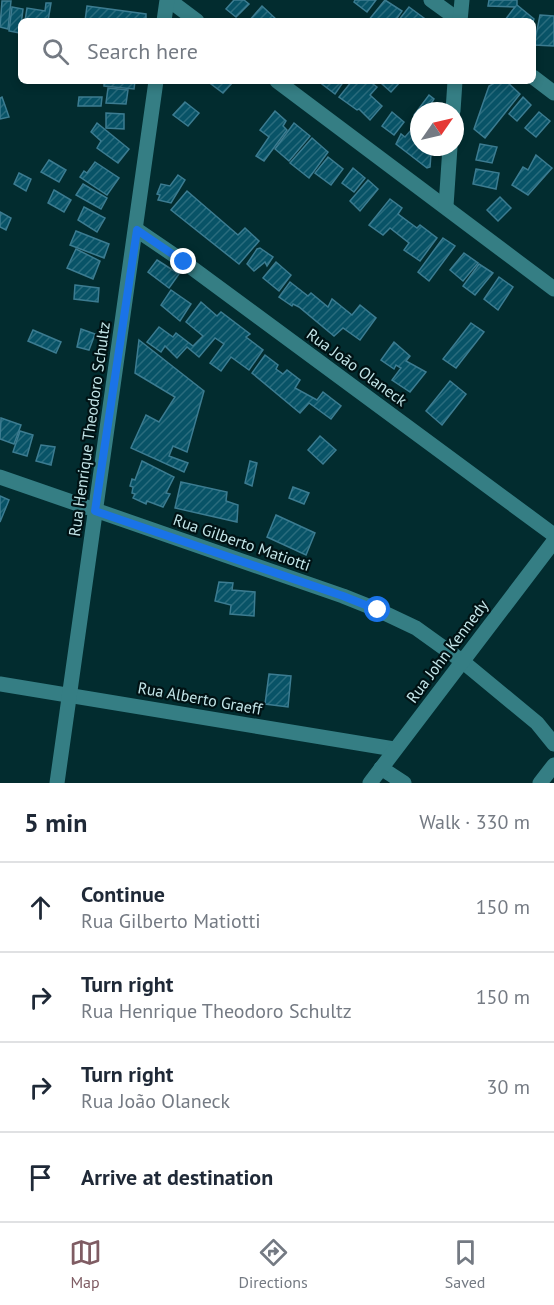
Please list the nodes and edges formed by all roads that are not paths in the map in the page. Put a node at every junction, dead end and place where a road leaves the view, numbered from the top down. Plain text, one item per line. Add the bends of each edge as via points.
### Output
1 (168, 0) edge
2 (432, 0) edge
3 (462, 0) edge
4 (165, 18) edge
5 (193, 18) edge
6 (456, 18) edge
7 (460, 18) edge
8 (536, 79) edge
9 (156, 84) edge
10 (281, 84) edge
11 (455, 84) edge
12 (554, 93) edge
13 (454, 102) edge
14 (449, 156) edge
15 (446, 206) junction
16 (137, 230) junction
17 (554, 289) edge
18 (0, 477) edge
19 (95, 511) junction
20 (554, 535) edge
21 (554, 541) edge
22 (462, 661) junction
23 (0, 684) edge
24 (69, 694) junction
25 (554, 744) edge
26 (394, 749) junction
27 (554, 765) edge
28 (381, 768) junction
29 (57, 783) edge
30 (370, 783) edge
31 (404, 783) edge
32 (540, 783) edge

1 - 4 street
1 - 5 street
2 - 6 street
3 - 7 street
8 - 12 street
9 - 16 street, Rua Henrique Theodoro Schultz
10 - 15 street
11 - 13 street
14 - 15 street
15 - 17 street
16 - 19 street, Rua Henrique Theodoro Schultz
16 - 20 street, Rua João Olaneck
18 - 19 street, Rua Gilberto Matiotti
19 - 22 street, Rua Gilberto Matiotti via 378,610 416,628
19 - 24 street, Rua Henrique Theodoro Schultz
21 - 22 street, Rua John Kennedy
22 - 25 street, Rua Gilberto Matiotti via 537,723
22 - 26 street, Rua John Kennedy
23 - 24 street, Rua Alberto Graeff
24 - 26 street, Rua Alberto Graeff
24 - 29 street, Rua Henrique Theodoro Schultz
26 - 28 street, Rua John Kennedy
27 - 32 street
28 - 30 street, Rua John Kennedy
28 - 31 street

